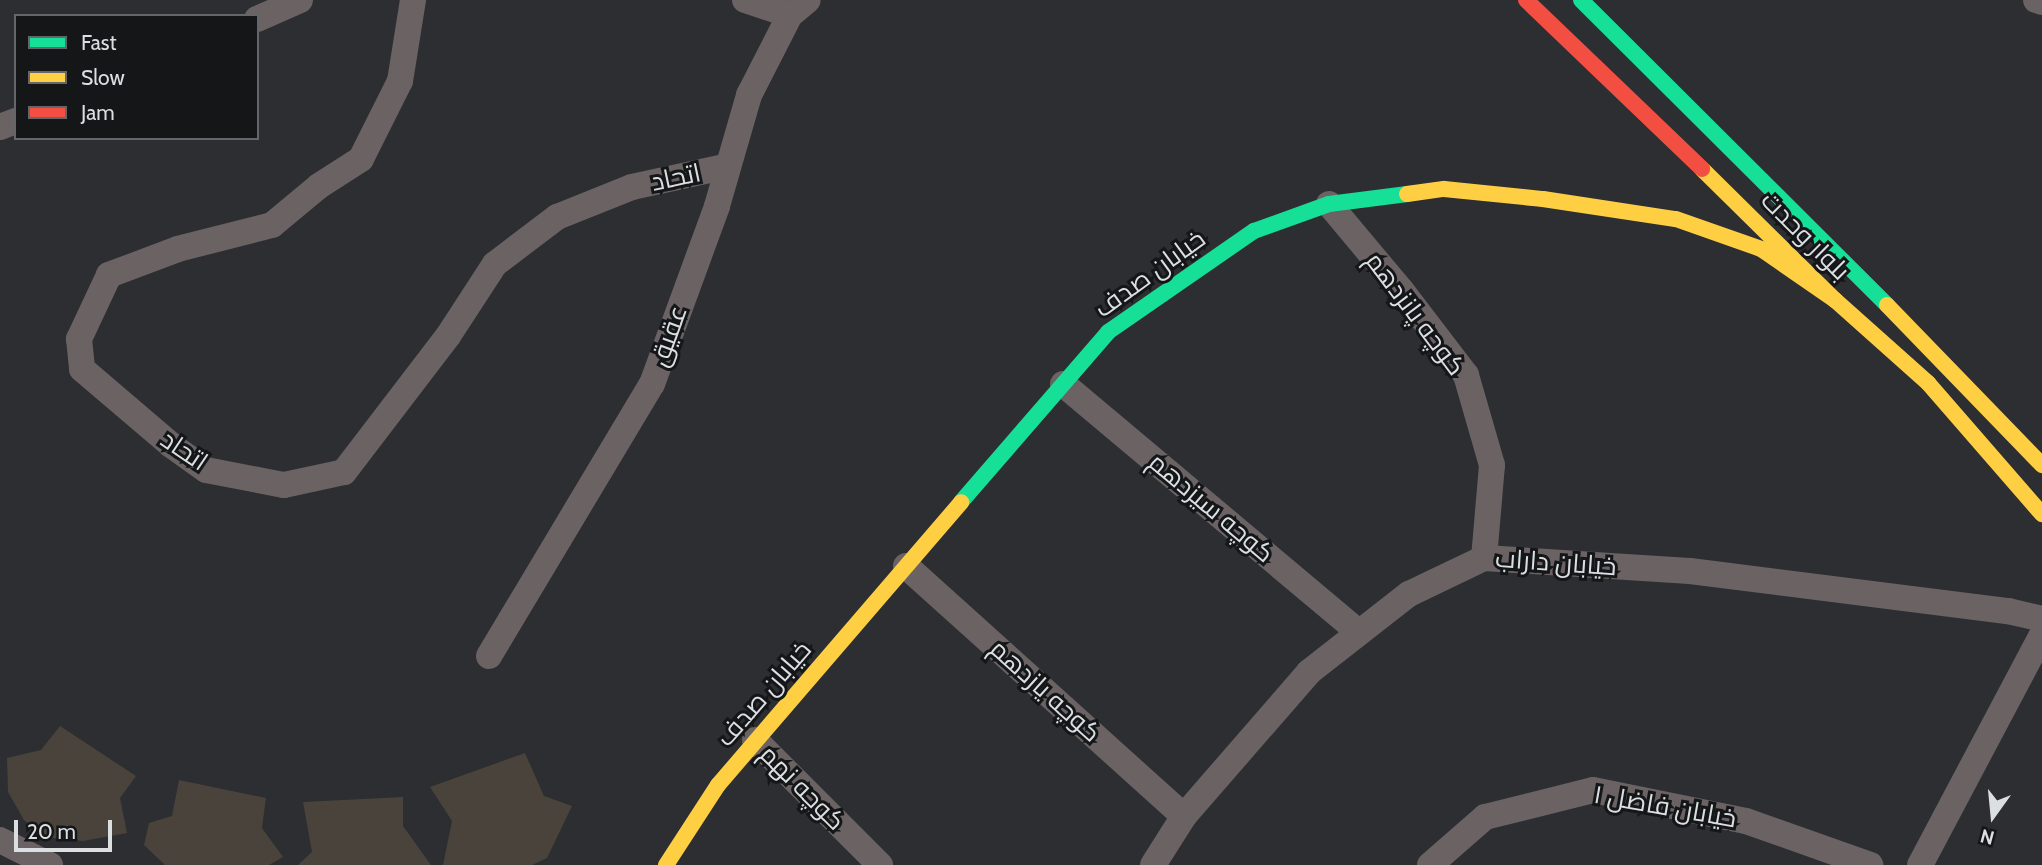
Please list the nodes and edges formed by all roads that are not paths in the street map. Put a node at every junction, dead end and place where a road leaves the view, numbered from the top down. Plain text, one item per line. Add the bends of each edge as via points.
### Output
1 (300, 0) edge
2 (413, 0) edge
3 (745, 0) edge
4 (1526, 0) edge
5 (1581, 0) edge
6 (2036, 0) edge
7 (2042, 2) edge
8 (799, 8) edge
9 (259, 18) edge
10 (728, 166) junction
11 (1329, 204) junction
12 (1835, 300) junction
13 (1063, 384) junction
14 (2042, 465) edge
15 (2042, 514) edge
16 (1484, 558) junction
17 (906, 566) junction
18 (2042, 619) edge
19 (1359, 632) junction
20 (2042, 635) edge
21 (489, 656) dead end
22 (755, 740) junction
23 (1184, 816) junction
24 (0, 839) edge
25 (50, 865) edge
26 (666, 865) edge
27 (880, 865) edge
28 (1153, 865) edge
29 (1430, 865) edge
30 (1870, 865) edge
31 (1920, 865) edge

1 - 9 street
2 - 10 street, اتحاد via 400,81 361,159 272,225 178,249 109,275 79,339 82,369 206,470 284,485 345,472 448,336 495,264 557,217 632,187
3 - 8 street
4 - 12 street, بلوار وحدت
5 - 14 street, بلوار وحدت via 1949,366
6 - 7 street
8 - 10 street, عقیق via 749,95
10 - 21 street, عقیق via 652,384
11 - 12 street, خیابان صدف via 1444,189 1676,219 1761,249
11 - 13 street, خیابان صدف via 1254,231 1186,275 1108,332
11 - 16 street, کوچه پانزدهم via 1465,375 1492,465
12 - 15 street, بلوار وحدت via 1928,383
13 - 17 street, خیابان صدف
13 - 19 street, کوچه سیزدهم
16 - 18 street, خیابان داراب via 1690,571
16 - 19 street, خیابان داراب via 1409,594
17 - 22 street, خیابان صدف
17 - 23 street, کوچه یازدهم
19 - 23 street, خیابان داراب via 1309,672
20 - 31 street
22 - 26 street, خیابان صدف via 718,785
22 - 27 street, کوچه نهم
23 - 28 street, خیابان داراب
24 - 25 street
29 - 30 street, خیابان فاضل ۱ via 1485,817 1593,790 1746,821

